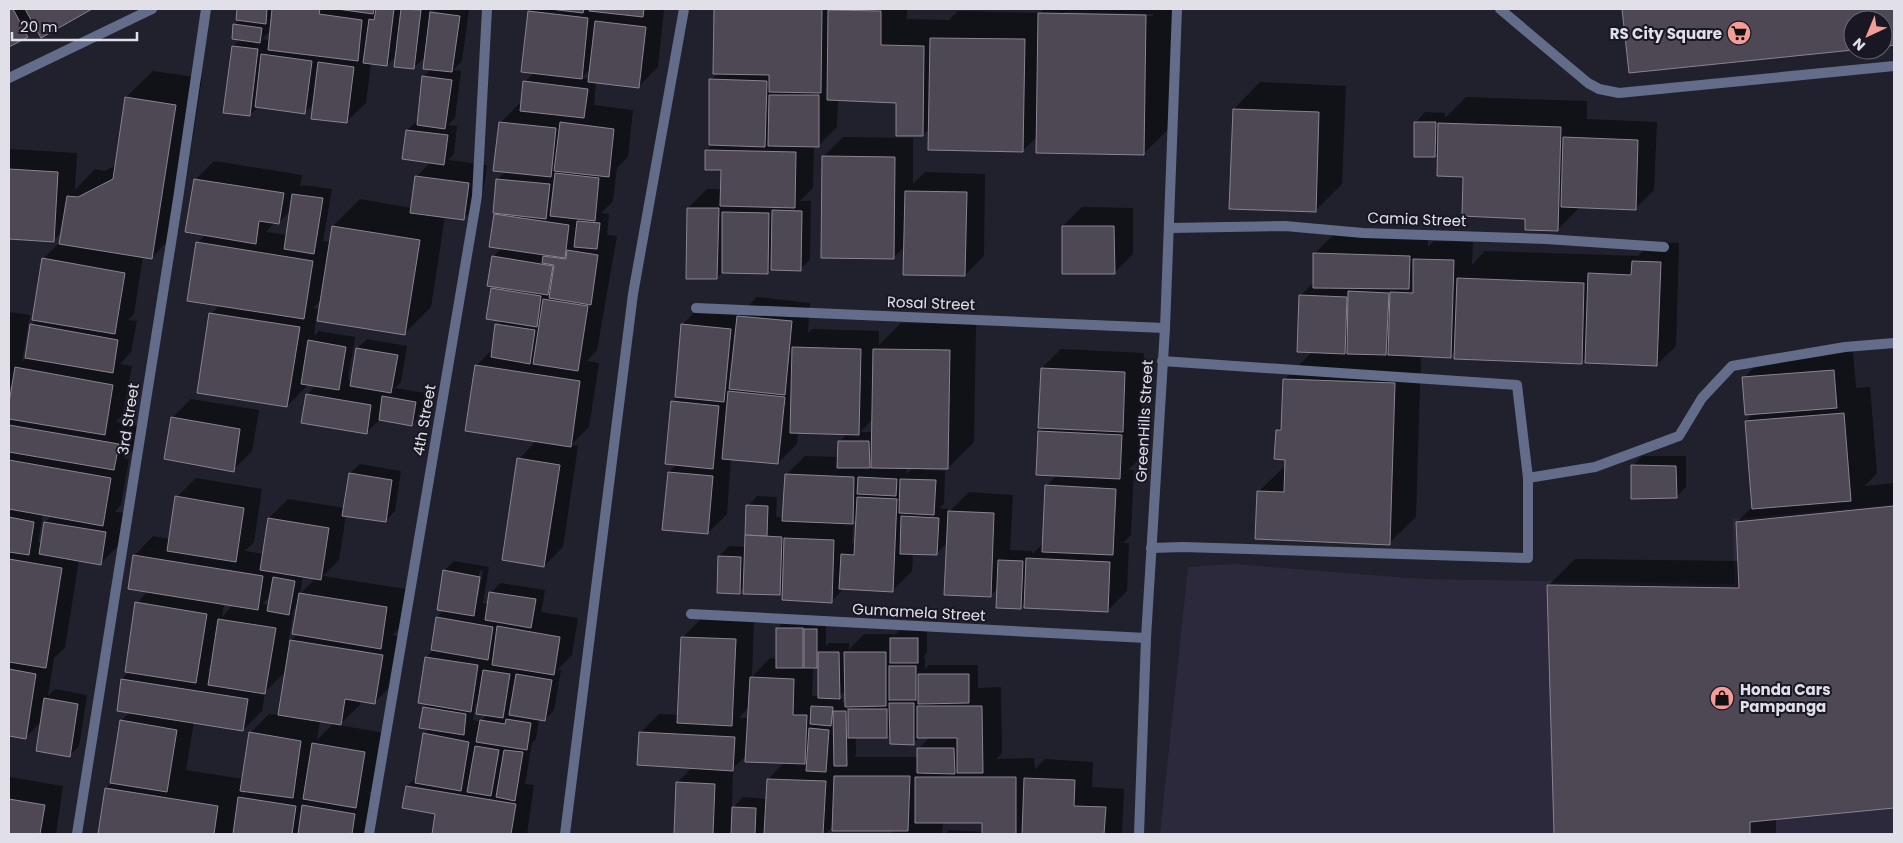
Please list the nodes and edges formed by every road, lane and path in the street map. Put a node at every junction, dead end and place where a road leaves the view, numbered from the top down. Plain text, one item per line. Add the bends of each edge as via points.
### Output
1 (152, 9) edge
2 (206, 9) edge
3 (487, 9) edge
4 (684, 9) edge
5 (1177, 9) edge
6 (1500, 9) edge
7 (1894, 66) edge
8 (9, 78) edge
9 (1169, 228) junction
10 (1664, 247) dead end
11 (696, 308) dead end
12 (1165, 328) junction
13 (1894, 343) edge
14 (1162, 361) junction
15 (1528, 478) junction
16 (1151, 548) junction
17 (691, 614) dead end
18 (1146, 638) junction
19 (77, 834) edge
20 (369, 834) edge
21 (565, 834) edge
22 (1138, 834) edge

1 - 8 street
2 - 19 street, 3rd Street
3 - 20 street, 4th Street via 477,196
4 - 21 street via 633,294
5 - 9 street, GreenHills Street
6 - 7 street via 1582,79 1599,89 1619,94
9 - 10 street, Camia Street via 1285,226 1363,233 1546,239
9 - 12 street, GreenHills Street
11 - 12 street, Rosal Street
12 - 14 street, GreenHills Street
13 - 15 street via 1846,347 1732,366 1702,398 1679,436 1595,467
14 - 15 street via 1517,385
14 - 16 street, GreenHills Street
15 - 16 street via 1528,558
16 - 18 street, GreenHills Street
17 - 18 street, Gumamela Street
18 - 22 street, GreenHills Street

